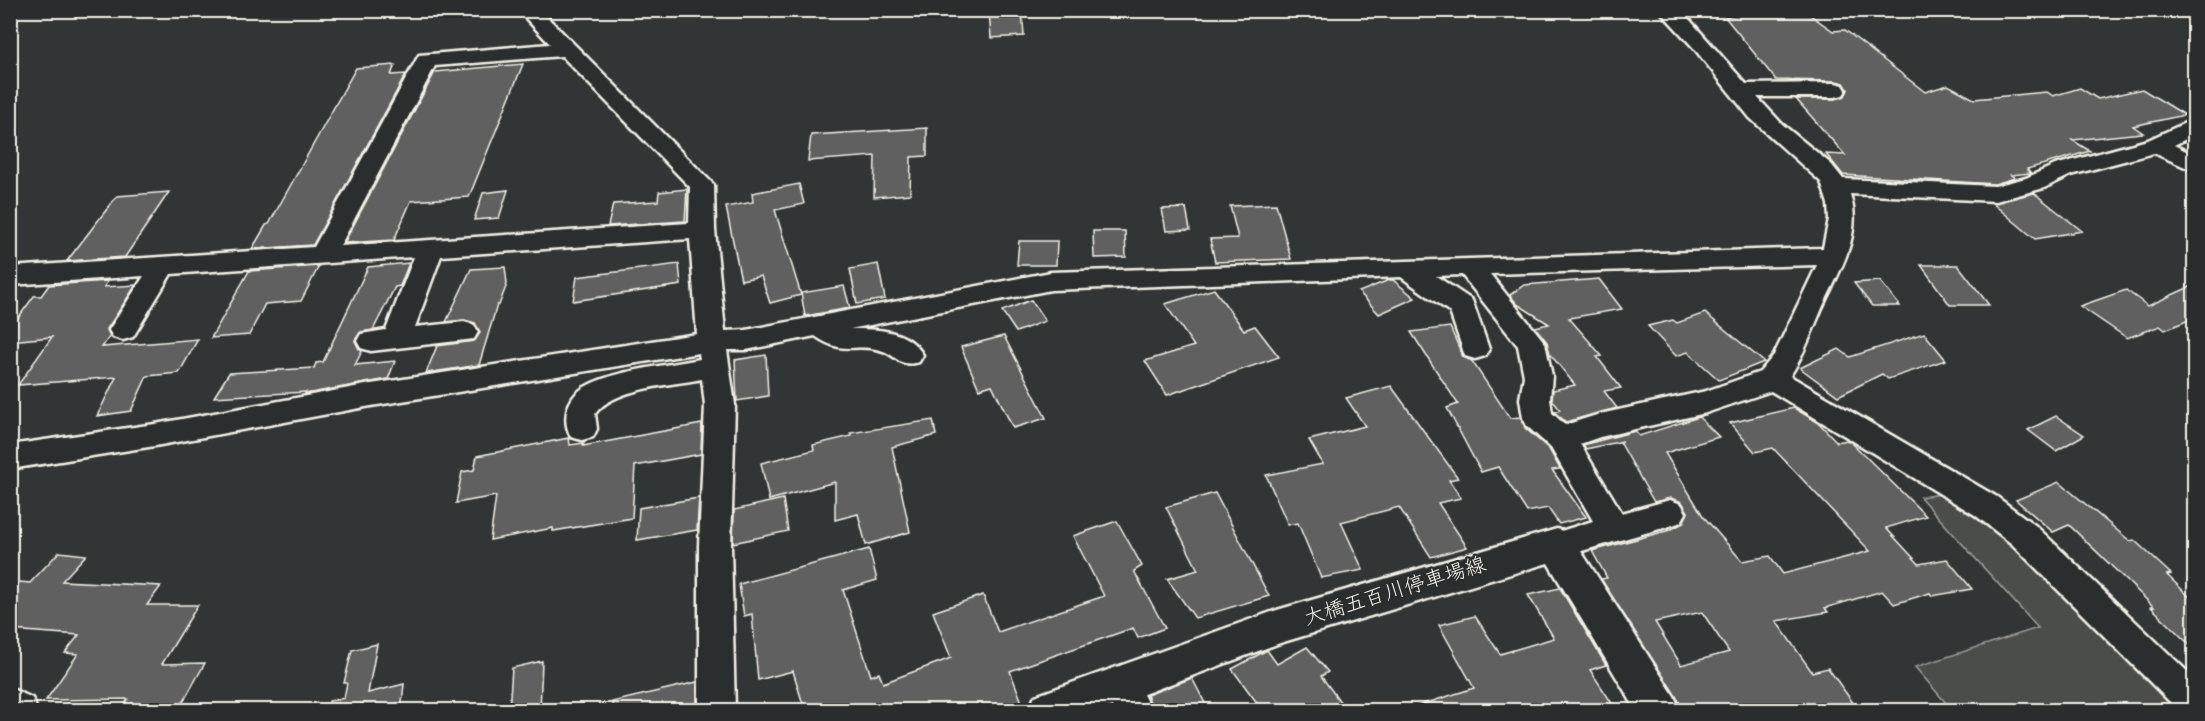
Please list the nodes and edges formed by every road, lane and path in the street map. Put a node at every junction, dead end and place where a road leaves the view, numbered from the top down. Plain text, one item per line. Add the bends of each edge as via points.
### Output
1 (528, 10) edge
2 (1670, 10) edge
3 (567, 49) junction
4 (1835, 90) dead end
5 (1740, 91) junction
6 (2194, 126) edge
7 (2156, 145) junction
8 (2194, 164) edge
9 (1836, 186) junction
10 (702, 230) junction
11 (431, 248) junction
12 (322, 256) junction
13 (1835, 256) junction
14 (164, 266) junction
15 (1469, 266) junction
16 (1407, 268) junction
17 (10, 276) edge
18 (819, 326) junction
19 (123, 330) dead end
20 (464, 332) dead end
21 (1475, 349) dead end
22 (713, 354) junction
23 (909, 355) dead end
24 (1771, 378) junction
25 (582, 429) dead end
26 (1562, 440) junction
27 (10, 457) edge
28 (1670, 513) dead end
29 (1614, 528) junction
30 (1557, 544) junction
31 (1126, 698) edge
32 (2194, 702) edge
33 (10, 704) edge
34 (19, 711) edge
35 (717, 711) edge
36 (1050, 711) edge
37 (1659, 711) edge

1 - 3 street
2 - 5 street via 1695,34
3 - 10 street via 702,184
3 - 12 street via 427,60
4 - 5 street
5 - 9 street
6 - 7 street
7 - 8 street
7 - 9 street via 2063,170 1996,194
9 - 13 street via 1841,235
10 - 11 street
10 - 22 street
11 - 12 street
11 - 20 street via 384,339
12 - 14 street
13 - 15 street
13 - 24 street via 1779,371
14 - 17 street
14 - 19 street
15 - 16 street
15 - 26 street via 1530,343 1538,376 1538,418
16 - 18 street via 1051,281
16 - 21 street via 1462,307
18 - 22 street via 747,340
18 - 23 street via 839,339 891,342
22 - 25 street via 591,397 580,413
22 - 27 street via 371,395
22 - 35 street via 720,405 715,546
24 - 26 street via 1692,407 1580,430
24 - 32 street via 1986,507 2024,535
26 - 29 street
28 - 29 street
29 - 30 street
30 - 31 main road, 大橋五百川停車場線 via 1277,627
30 - 37 main road
31 - 36 main road, 大橋五百川停車場線
33 - 34 street

